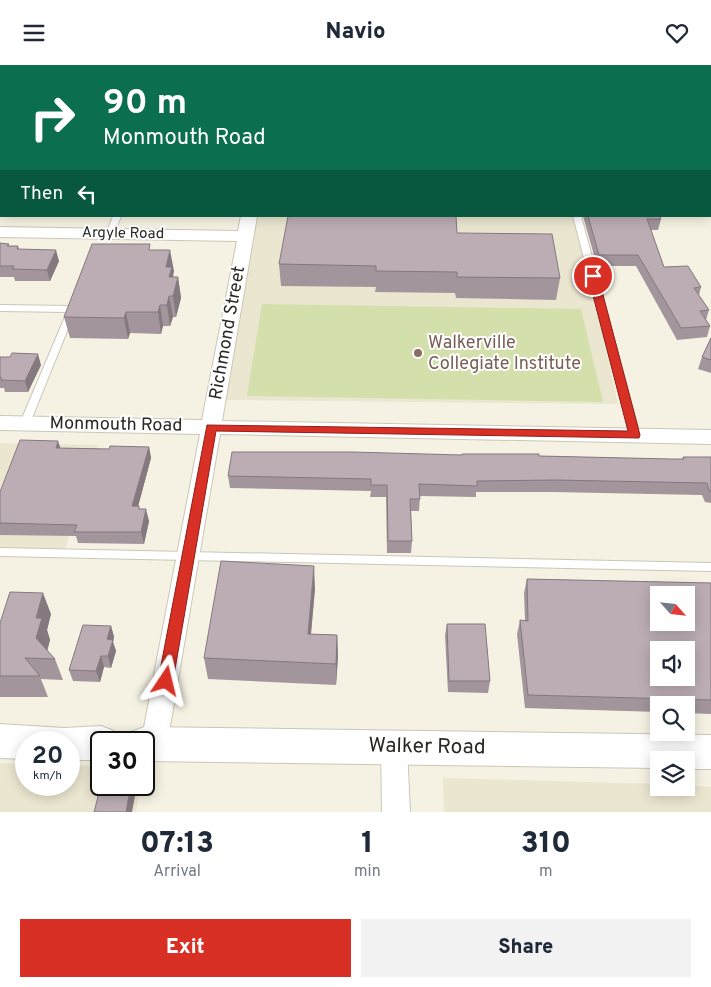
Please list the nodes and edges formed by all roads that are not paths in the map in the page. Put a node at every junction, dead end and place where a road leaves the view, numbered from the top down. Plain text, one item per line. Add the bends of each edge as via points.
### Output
1 (117, 217) edge
2 (577, 217) edge
3 (247, 226) edge
4 (0, 232) edge
5 (110, 234) junction
6 (0, 308) edge
7 (0, 423) edge
8 (25, 423) junction
9 (211, 427) junction
10 (635, 435) junction
11 (711, 437) edge
12 (0, 552) edge
13 (188, 555) junction
14 (711, 567) edge
15 (152, 731) edge
16 (0, 741) edge
17 (15, 742) edge
18 (155, 744) edge
19 (394, 747) junction
20 (711, 752) edge
21 (396, 812) edge

1 - 5 lane
2 - 10 lane
3 - 5 street, Argyle Road
3 - 9 street, Richmond Street
4 - 5 street, Argyle Road
6 - 8 lane via 72,309
7 - 8 street, Monmouth Road
8 - 9 street, Monmouth Road
9 - 10 street, Monmouth Road
9 - 13 street, Richmond Street
10 - 11 street, Monmouth Road
12 - 13 lane
13 - 14 lane
13 - 15 street, Richmond Street
16 - 17 main road
18 - 19 main road, Walker Road
19 - 20 main road, Walker Road
19 - 21 street

